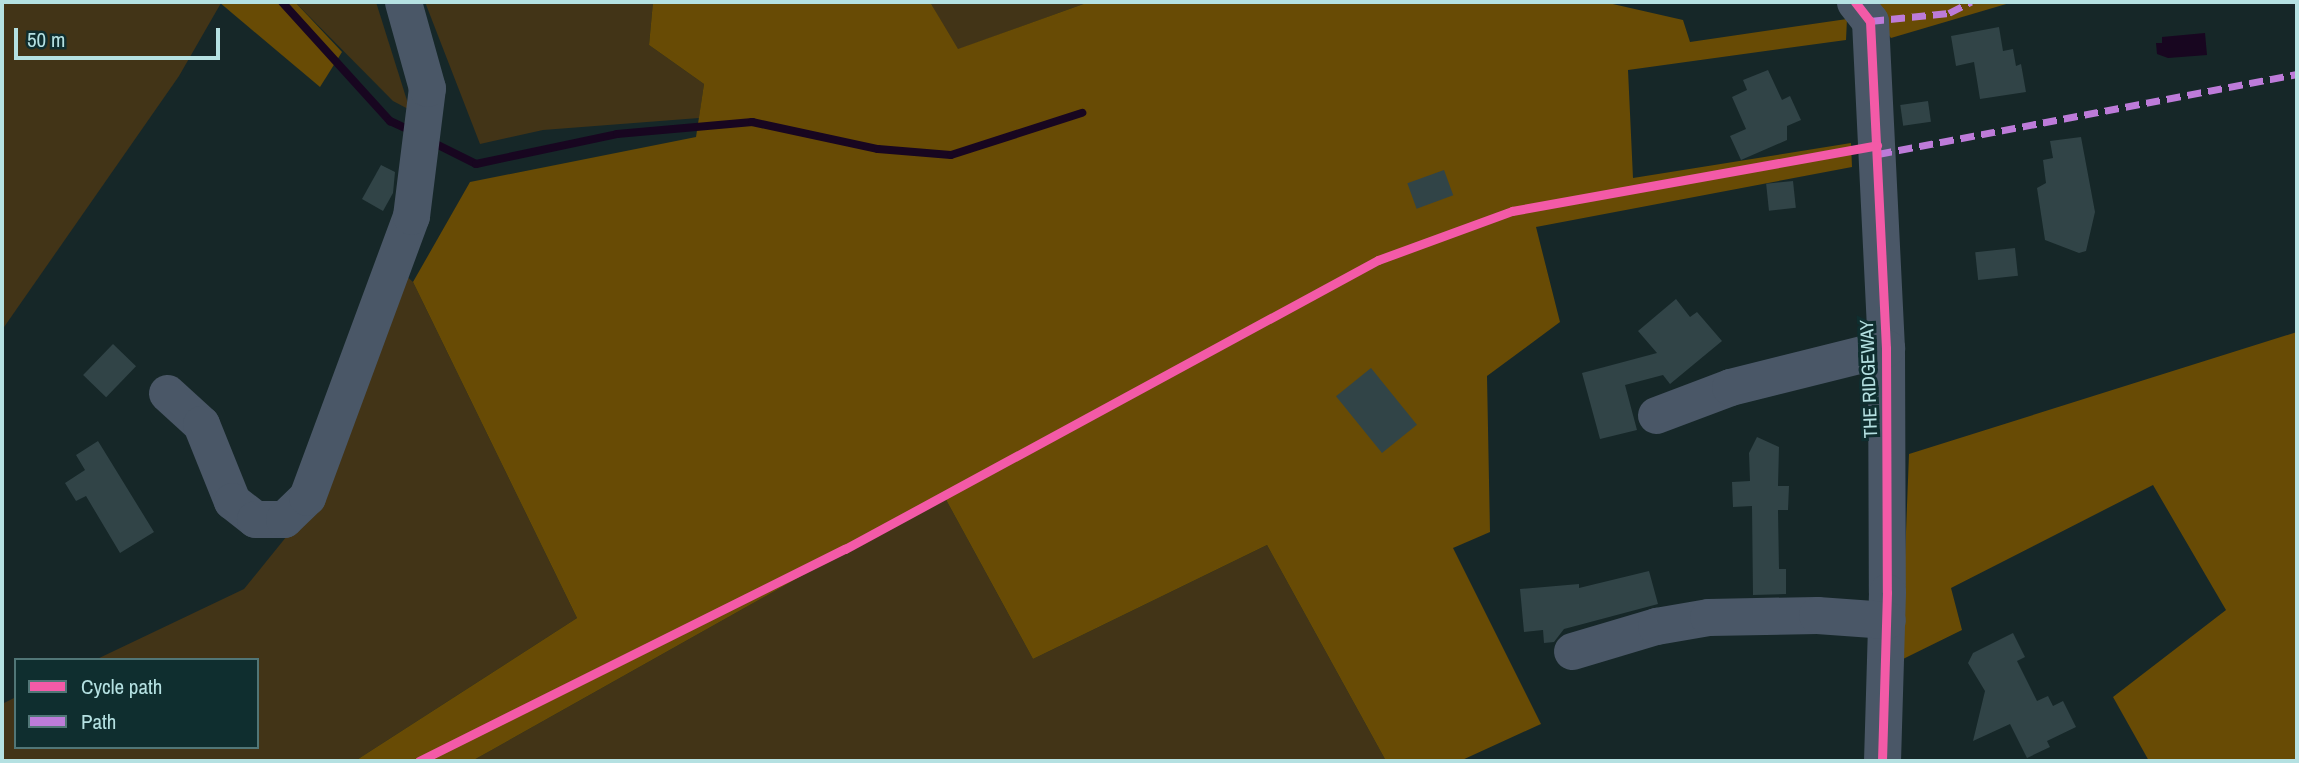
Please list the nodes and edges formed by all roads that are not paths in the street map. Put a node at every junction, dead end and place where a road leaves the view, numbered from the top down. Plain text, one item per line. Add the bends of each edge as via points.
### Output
1 (404, 2) edge
2 (1855, 2) edge
3 (1886, 348) junction
4 (167, 393) dead end
5 (1656, 415) dead end
6 (1887, 620) junction
7 (1572, 651) dead end
8 (1882, 761) edge

1 - 4 street via 427,88 411,216 307,497 284,519 255,519 232,501 201,424
2 - 3 street, THE RIDGEWAY via 1870,21
3 - 5 street via 1730,387
3 - 6 street, THE RIDGEWAY
6 - 7 street via 1816,615 1708,617 1656,626
6 - 8 street, THE RIDGEWAY

